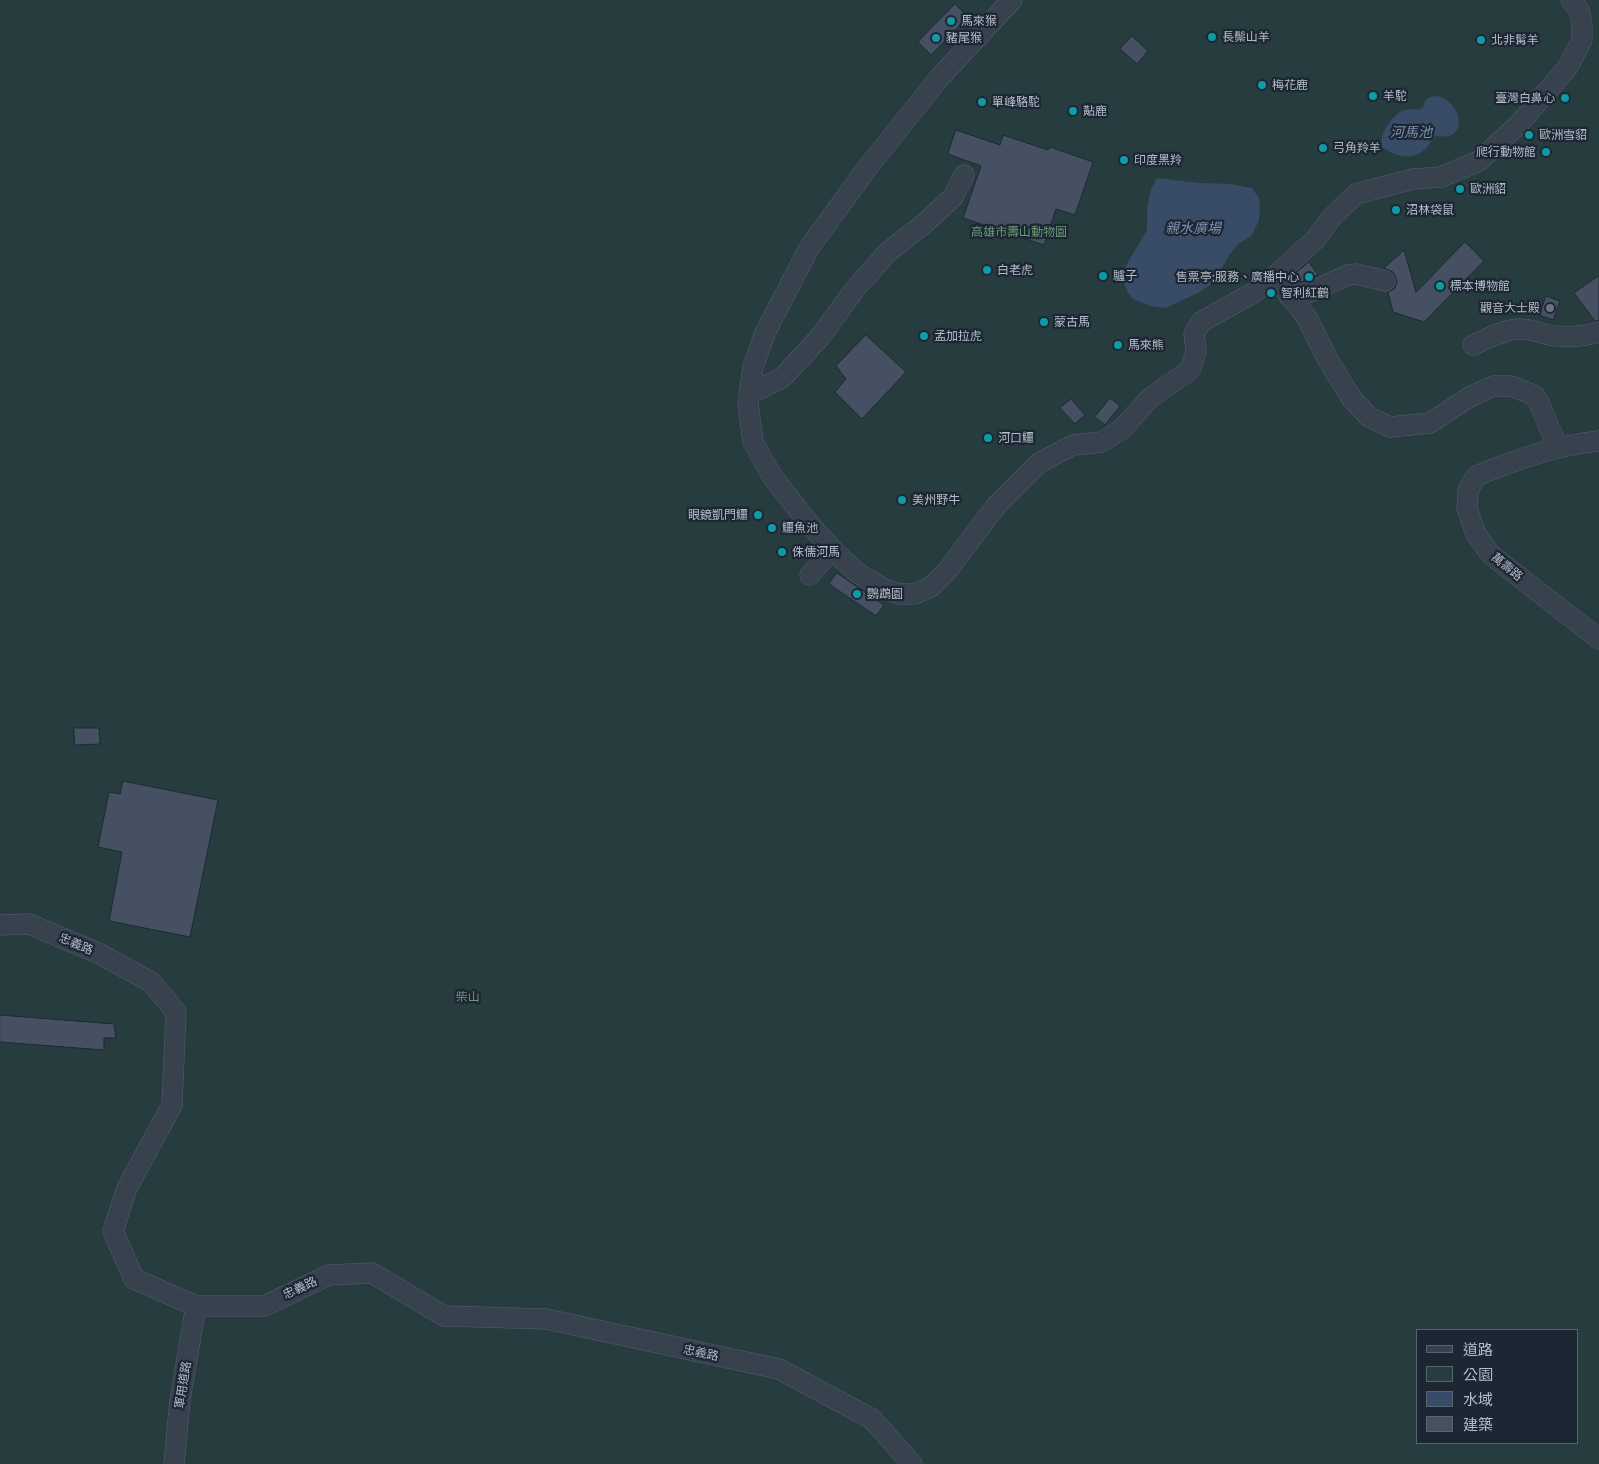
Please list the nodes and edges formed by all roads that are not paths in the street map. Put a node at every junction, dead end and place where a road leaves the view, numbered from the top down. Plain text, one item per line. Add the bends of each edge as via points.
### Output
1 (1012, 0) edge
2 (1571, 0) edge
3 (964, 175) dead end
4 (1275, 276) junction
5 (1385, 281) dead end
6 (1289, 296) junction
7 (1599, 332) edge
8 (1473, 344) dead end
9 (749, 394) junction
10 (1599, 441) edge
11 (1558, 448) junction
12 (832, 549) junction
13 (810, 574) dead end
14 (1599, 639) edge
15 (0, 925) edge
16 (196, 1306) junction
17 (174, 1464) edge
18 (912, 1464) edge

1 - 9 lane via 940,78 868,167 809,248 765,332 753,367
2 - 4 lane via 1579,10 1582,40 1568,67 1491,151 1480,161 1440,177 1413,179 1356,194 1332,217 1315,240
3 - 9 lane via 953,197 888,252 855,289 820,337 782,378
4 - 6 lane
4 - 12 lane via 1253,294 1201,322 1194,334 1196,352 1190,370 1150,398 1122,429 1102,442 1073,445 1039,462 996,506 932,587 914,594 884,589 856,572
5 - 6 lane via 1348,275 1308,293
6 - 11 lane via 1308,318 1352,399 1369,417 1390,427 1430,423 1493,386 1511,386 1534,395
7 - 8 lane via 1555,336 1518,329
9 - 12 lane via 753,442 772,476
10 - 11 lane, 萬壽路
11 - 14 lane, 萬壽路 via 1476,476 1468,491 1467,508 1476,534 1491,555
12 - 13 lane
15 - 16 lane, 忠義路 via 29,924 98,953 151,982 176,1012 172,1105 127,1188 113,1231 134,1278
16 - 17 lane, 軍用道路 via 180,1400
16 - 18 lane, 忠義路 via 264,1306 329,1275 372,1272 444,1316 546,1319 779,1369 872,1419

